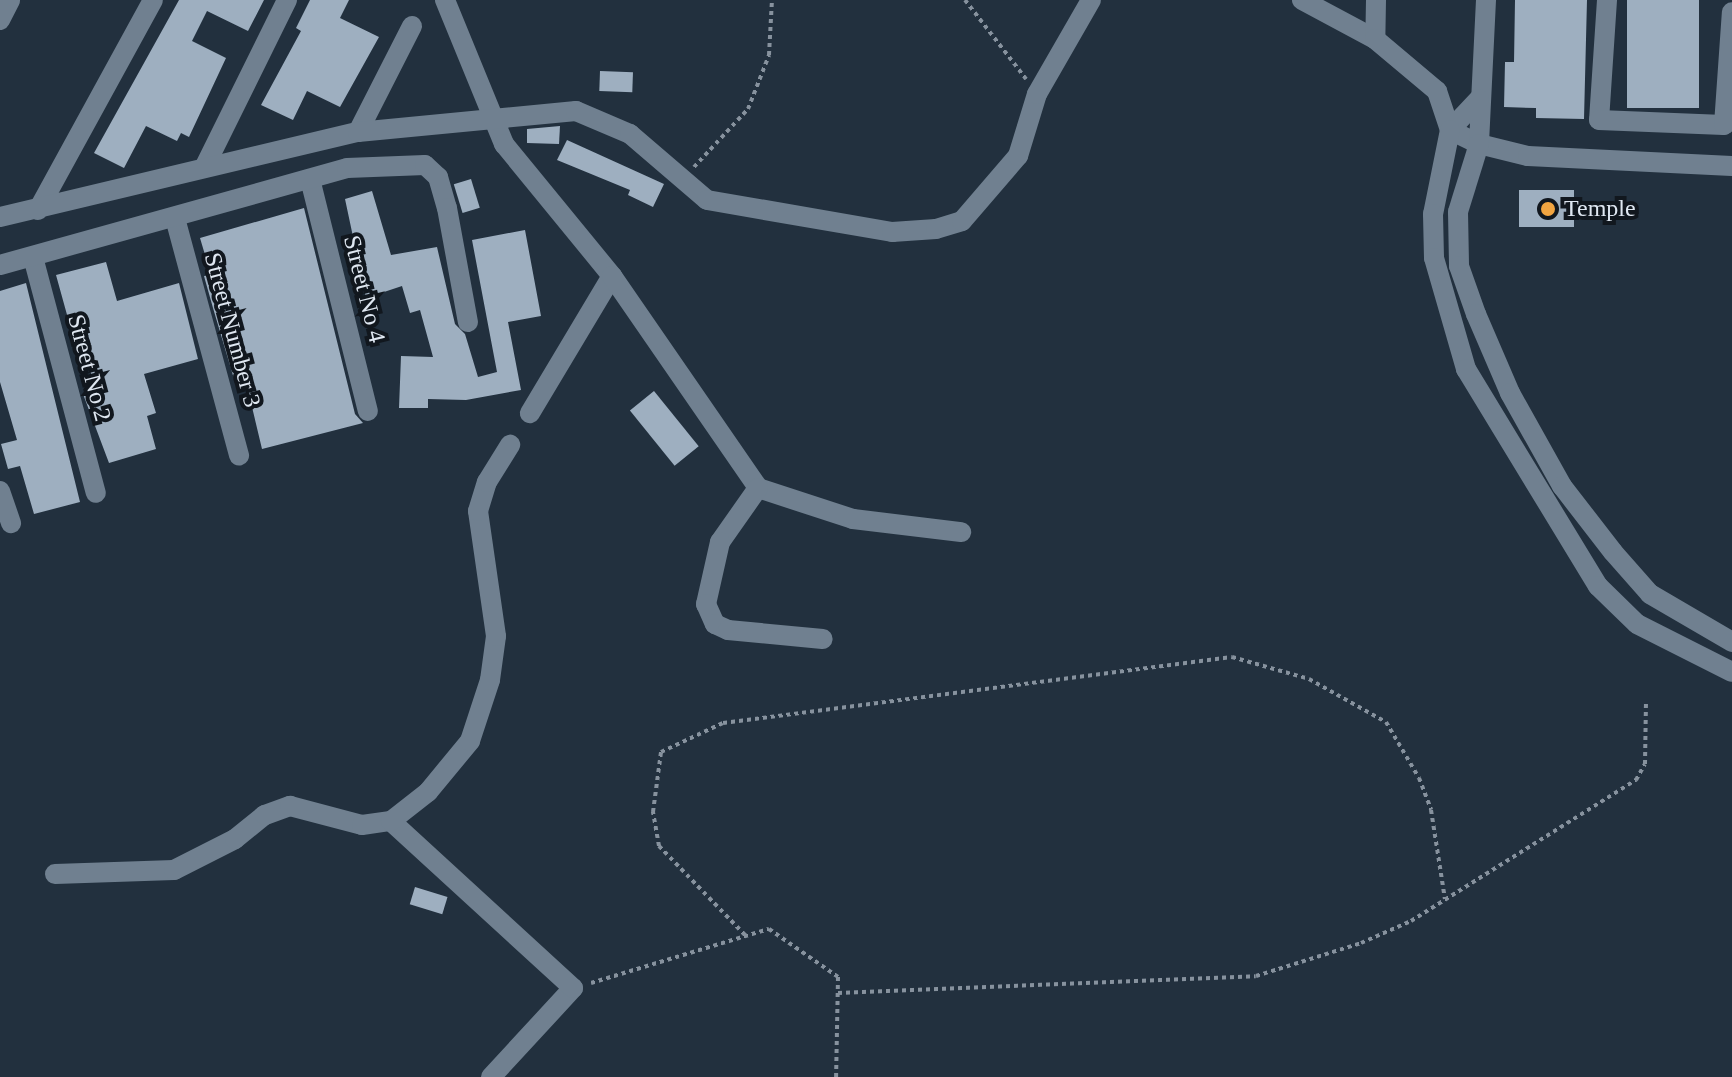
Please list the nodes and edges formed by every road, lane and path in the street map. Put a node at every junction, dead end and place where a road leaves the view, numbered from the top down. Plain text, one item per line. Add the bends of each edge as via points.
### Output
1 (10, 0) edge
2 (153, 0) edge
3 (287, 0) edge
4 (445, 0) edge
5 (772, 0) edge
6 (965, 0) edge
7 (1091, 0) edge
8 (1302, 0) edge
9 (1376, 0) edge
10 (1486, 0) edge
11 (1607, 0) edge
12 (1732, 12) edge
13 (0, 20) edge
14 (412, 26) dead end
15 (1375, 39) junction
16 (1037, 94) junction
17 (1479, 99) junction
18 (492, 116) junction
19 (1450, 130) junction
20 (358, 132) junction
21 (1479, 144) junction
22 (205, 166) junction
23 (1732, 166) edge
24 (310, 179) junction
25 (682, 180) junction
26 (38, 210) junction
27 (0, 217) edge
28 (175, 218) junction
29 (33, 257) junction
30 (0, 265) edge
31 (612, 276) junction
32 (468, 322) dead end
33 (368, 411) dead end
34 (530, 413) dead end
35 (510, 445) dead end
36 (239, 456) dead end
37 (758, 488) junction
38 (0, 491) edge
39 (96, 493) dead end
40 (11, 523) dead end
41 (961, 532) dead end
42 (823, 639) dead end
43 (1732, 642) edge
44 (1732, 672) edge
45 (1646, 703) dead end
46 (391, 821) junction
47 (55, 874) dead end
48 (1445, 899) junction
49 (745, 935) junction
50 (573, 988) junction
51 (838, 993) junction
52 (491, 1077) edge
53 (836, 1077) edge

1 - 13 street
2 - 26 street
3 - 22 street
4 - 18 street
5 - 25 path via 769,55 748,109
6 - 16 path
7 - 16 street
8 - 15 street
9 - 15 street
10 - 17 street
11 - 12 street via 1599,120 1724,125
14 - 20 street
15 - 19 street via 1437,91
16 - 25 street via 1018,156 962,221 936,229 892,232 707,200
17 - 19 street
17 - 21 street
18 - 20 street
18 - 25 street via 576,111 630,134
18 - 31 street via 504,144 543,198
19 - 21 street
19 - 44 street via 1433,214 1434,258 1466,369 1598,586 1637,624
20 - 22 street
21 - 23 street via 1528,156
21 - 43 street via 1458,212 1459,266 1510,393 1562,486 1650,594
22 - 26 street
24 - 28 street
24 - 32 street via 347,168 425,165 438,177 447,208
24 - 33 street, Street No 4
26 - 27 street
28 - 29 street
28 - 36 street, Street Number 3
29 - 30 street
29 - 39 street, Street No 2
31 - 34 street
31 - 37 street
35 - 46 street via 487,482 478,511 496,636 490,680 470,741 428,792
37 - 41 street via 853,519
37 - 42 street via 720,542 706,604 715,624 728,630
38 - 40 street
45 - 48 path via 1645,764 1636,780
46 - 47 street via 362,825 290,806 265,815 235,839 174,870
46 - 50 street
48 - 49 path via 1431,810 1386,722 1309,679 1232,657 723,723 661,752 653,812 659,846
48 - 51 path via 1361,943 1256,976
49 - 50 path
49 - 51 path via 769,929 838,977
50 - 52 street
51 - 53 path

